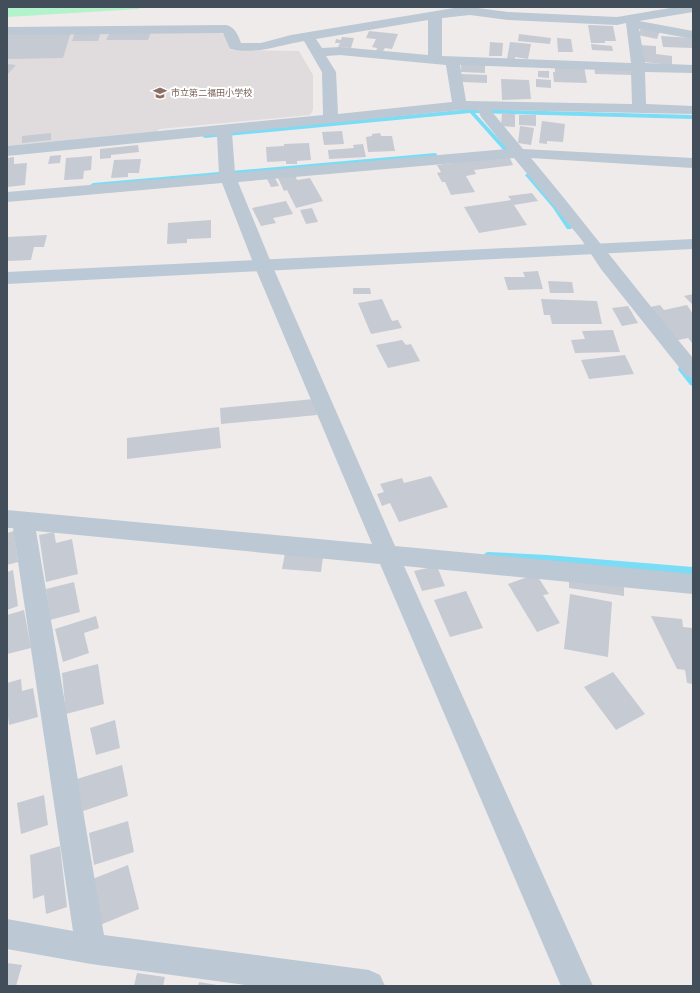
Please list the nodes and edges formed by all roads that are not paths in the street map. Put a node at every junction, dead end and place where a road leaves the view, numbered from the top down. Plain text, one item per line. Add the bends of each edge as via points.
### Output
1 (690, 8) edge
2 (435, 15) junction
3 (617, 21) junction
4 (632, 24) junction
5 (7, 31) edge
6 (693, 35) edge
7 (309, 36) junction
8 (318, 52) junction
9 (434, 60) junction
10 (452, 62) junction
11 (638, 66) junction
12 (693, 68) edge
13 (460, 106) junction
14 (485, 109) junction
15 (639, 109) junction
16 (693, 110) edge
17 (330, 118) junction
18 (224, 133) junction
19 (7, 150) edge
20 (516, 150) junction
21 (693, 163) edge
22 (227, 174) junction
23 (7, 197) edge
24 (693, 244) edge
25 (595, 249) junction
26 (263, 265) junction
27 (7, 278) edge
28 (693, 371) edge
29 (15, 520) edge
30 (386, 550) junction
31 (693, 584) edge
32 (7, 934) edge
33 (91, 949) junction
34 (369, 986) edge
35 (577, 986) edge

1 - 3 street
2 - 3 street via 470,11 508,16
2 - 7 street
2 - 9 street
3 - 4 street
4 - 6 street
4 - 11 street
5 - 7 street via 226,29 231,34 235,46 245,48
7 - 8 street
8 - 9 street via 340,51
8 - 17 street via 329,72
9 - 10 street
10 - 11 street
10 - 13 street
11 - 12 street
11 - 15 street
13 - 14 street
13 - 17 street
14 - 15 street
14 - 20 street
15 - 16 street
17 - 18 street
18 - 19 street
18 - 22 street
20 - 21 street
20 - 22 street
20 - 25 street
22 - 23 street
22 - 26 street
24 - 25 street
25 - 26 street
25 - 28 street
26 - 27 street
26 - 30 street
29 - 30 street
29 - 33 street
30 - 31 street
30 - 35 street
32 - 33 street
33 - 34 street

